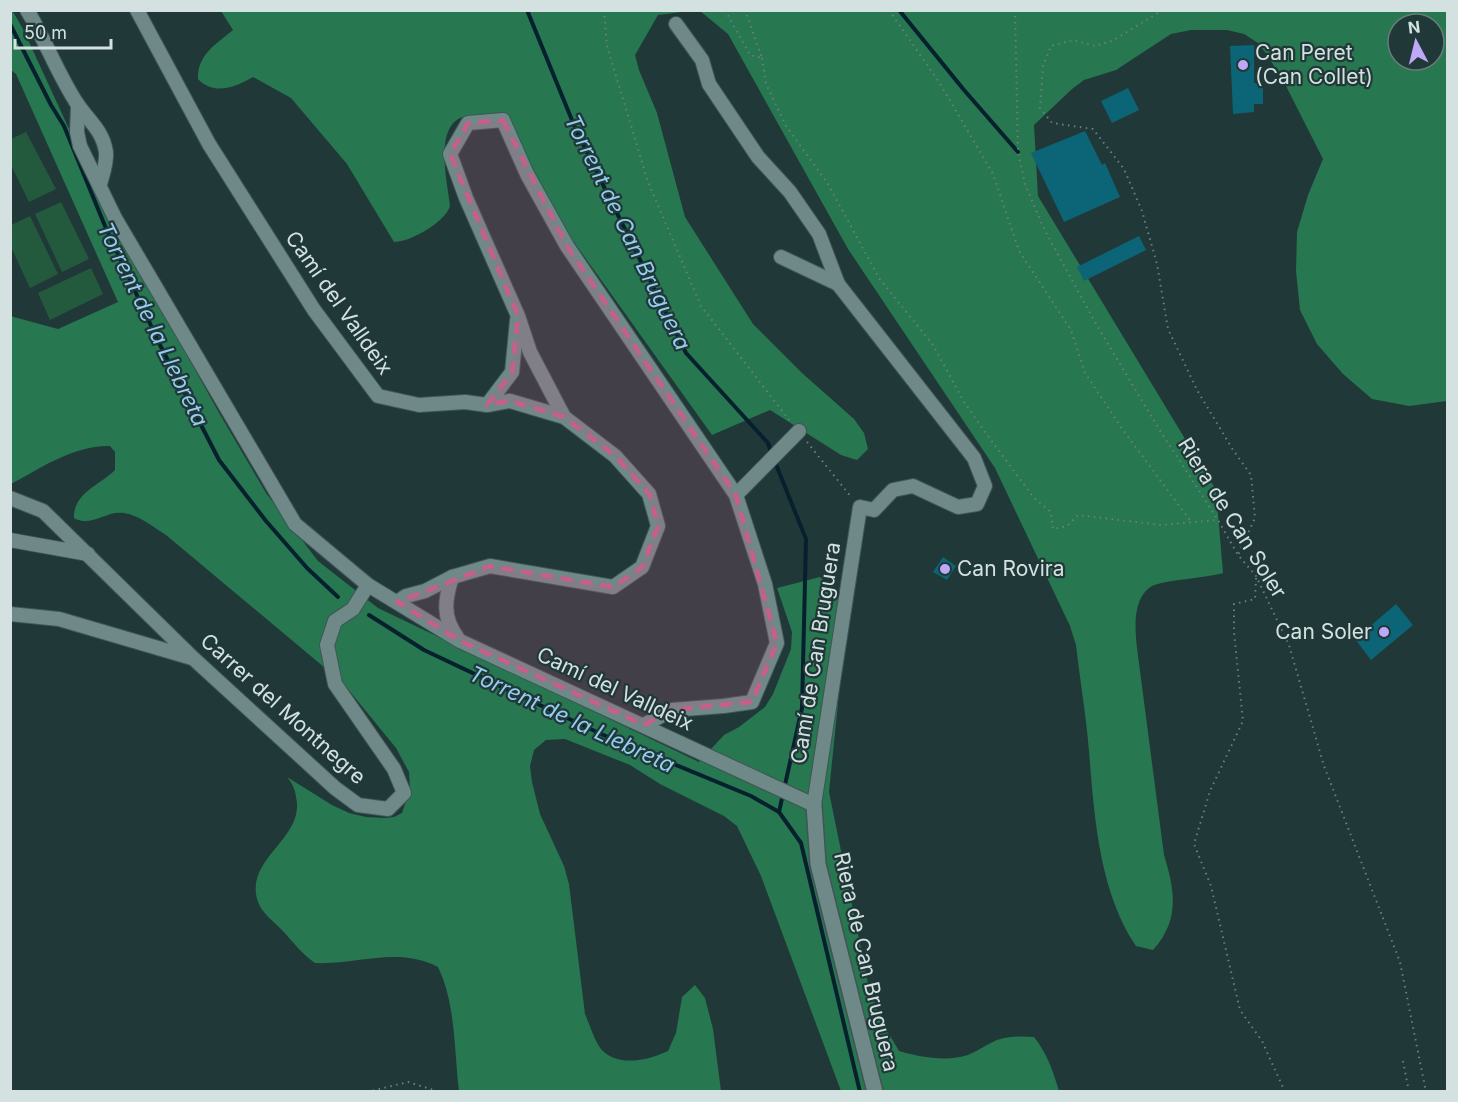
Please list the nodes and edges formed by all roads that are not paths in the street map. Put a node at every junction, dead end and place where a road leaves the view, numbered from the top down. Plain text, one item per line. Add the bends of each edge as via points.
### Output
1 (27, 10) edge
2 (137, 10) edge
3 (676, 24) dead end
4 (78, 105) junction
5 (100, 184) junction
6 (781, 257) dead end
7 (838, 284) junction
8 (518, 316) junction
9 (487, 405) junction
10 (564, 417) junction
11 (799, 431) road end
12 (736, 495) junction
13 (10, 498) edge
14 (10, 540) edge
15 (88, 554) junction
16 (452, 577) junction
17 (368, 585) junction
18 (397, 602) junction
19 (10, 614) edge
20 (460, 641) junction
21 (194, 659) junction
22 (644, 725) junction
23 (814, 805) junction
24 (875, 1092) edge

1 - 4 street
2 - 9 street, Camí del Valldeix via 209,144 314,310 378,396 419,405
3 - 7 street via 702,60 709,84 758,157 790,192 819,234
4 - 5 street via 80,146
4 - 5 street via 94,123 106,154
5 - 17 street via 115,218 295,524
6 - 7 street
7 - 23 street, Camí de Can Bruguera via 974,458 985,486 978,504 958,507 913,486 893,490 874,510 860,507
8 - 9 street via 512,372
8 - 10 street via 530,352
8 - 12 street via 450,154 468,123 503,120 567,246
9 - 10 street, Camí del Valldeix via 510,401
10 - 16 street, Camí del Valldeix via 615,456 649,494 658,526 642,567 613,587 490,566
11 - 12 street
12 - 22 street via 765,584 777,643 752,702 672,710
13 - 15 street, Carrer del Montnegre via 43,511
14 - 15 street
15 - 21 street, Carrer del Montnegre
16 - 18 street, Camí del Valldeix
16 - 20 street via 445,599 450,627
17 - 18 street
17 - 21 street, Carrer del Montnegre via 353,609 335,621 327,645 335,684 394,769 404,793 388,809 358,805 335,788
18 - 20 street
19 - 21 street via 59,619
20 - 22 street, Camí del Valldeix
22 - 23 street, Camí del Valldeix
23 - 24 street, Riera de Can Bruguera via 818,864

